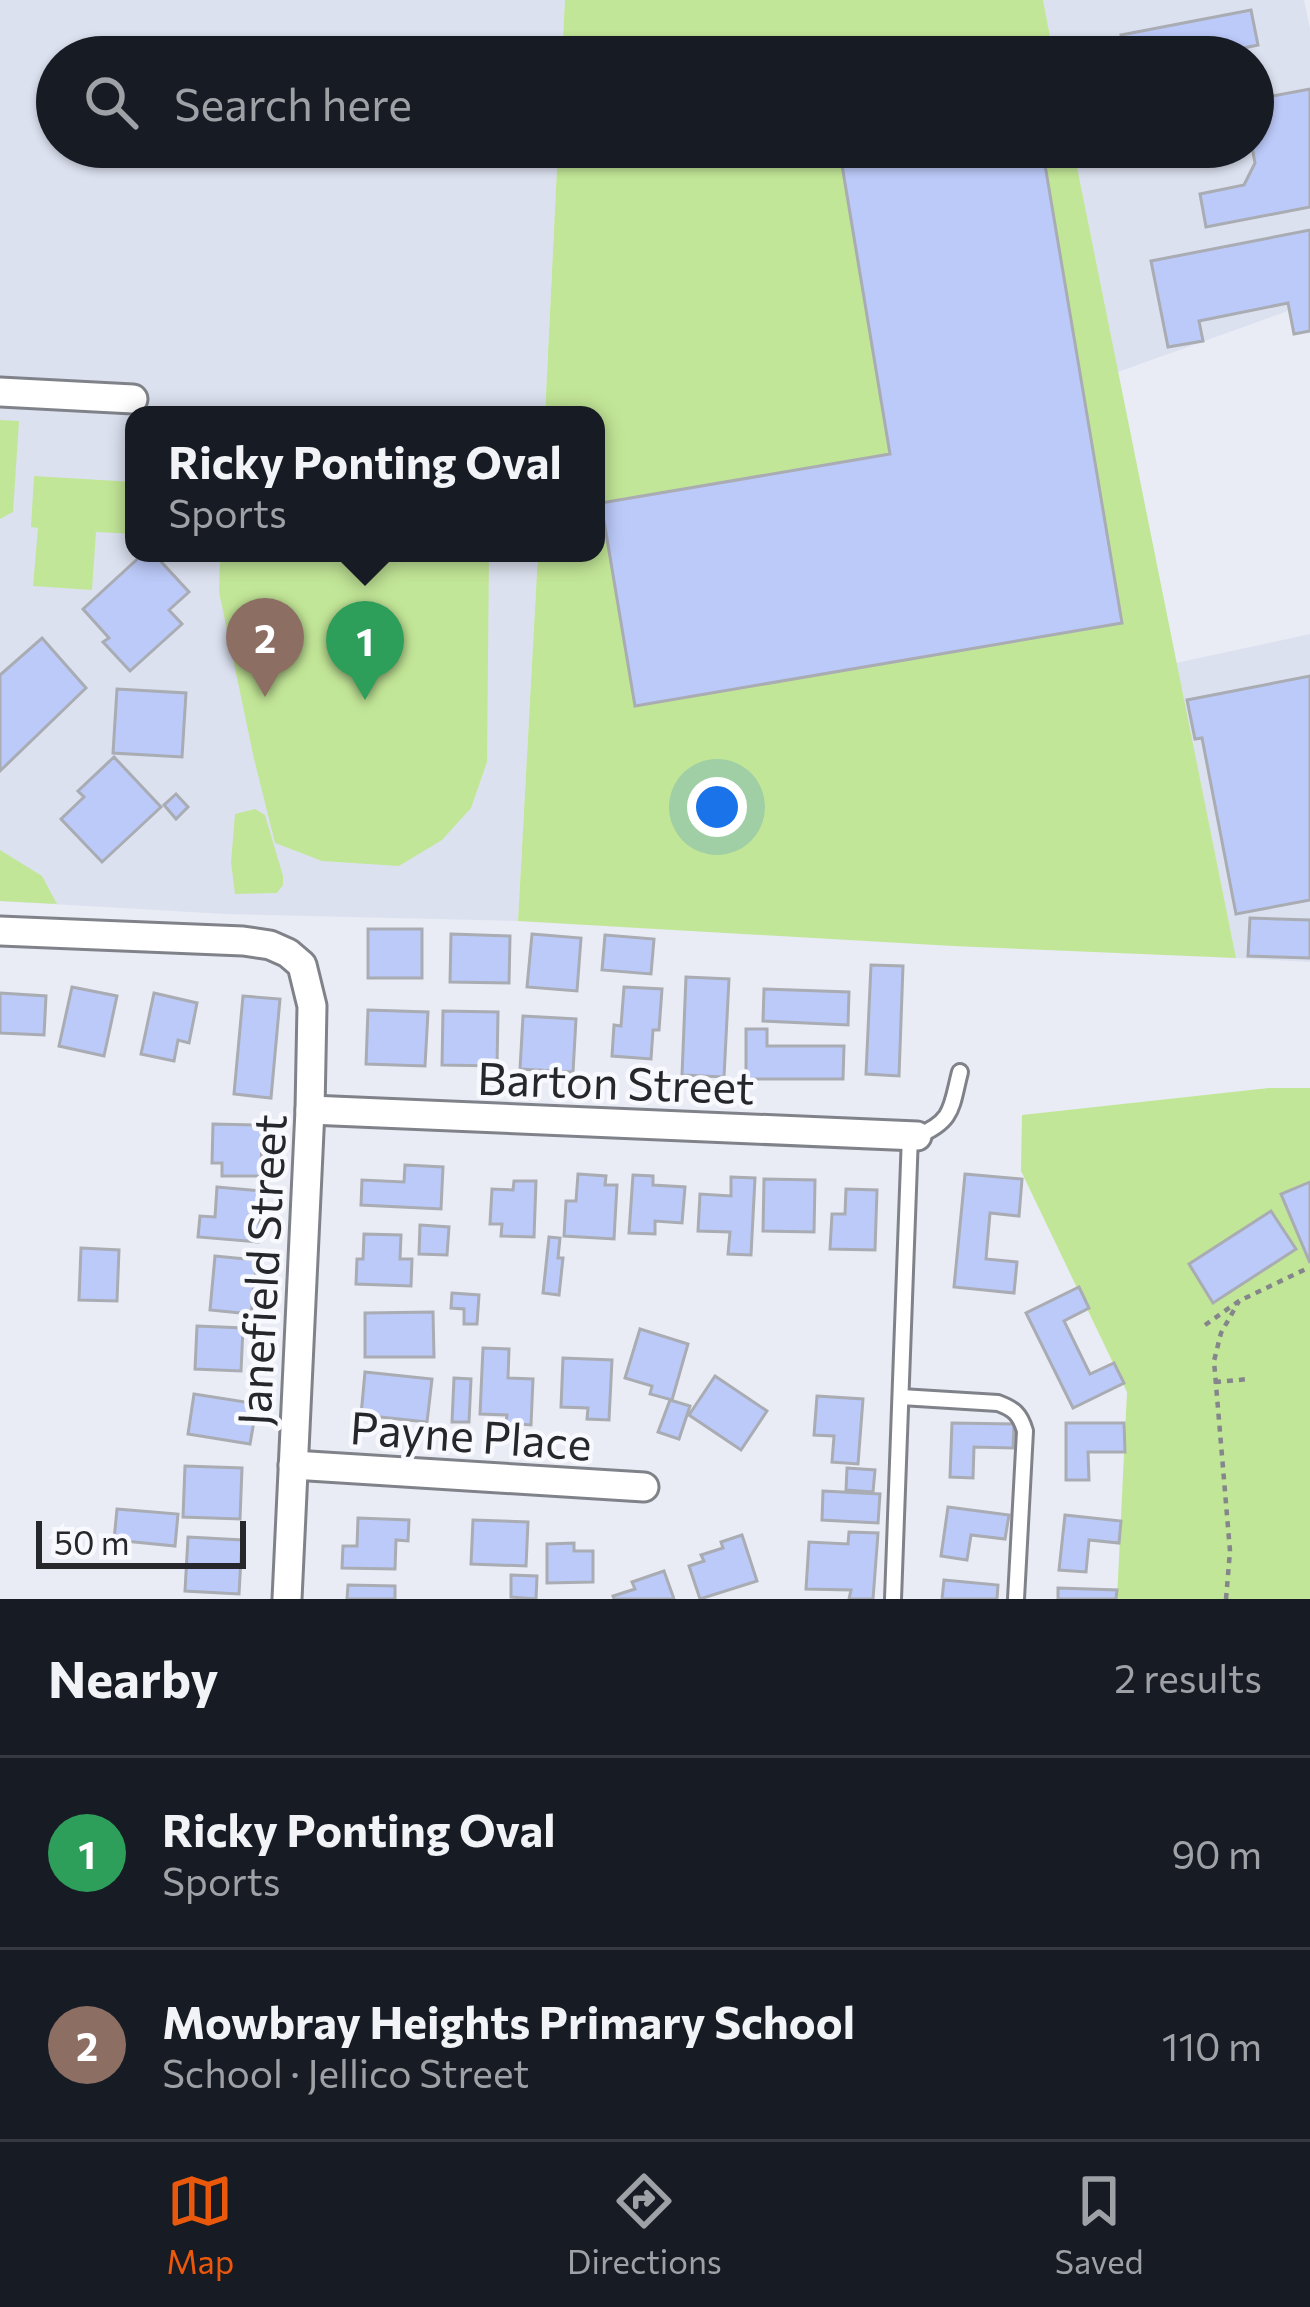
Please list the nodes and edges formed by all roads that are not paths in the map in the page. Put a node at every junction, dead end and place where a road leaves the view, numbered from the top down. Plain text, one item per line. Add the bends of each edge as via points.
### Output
1 (0, 392) edge
2 (133, 399) dead end
3 (0, 931) edge
4 (960, 1072) dead end
5 (310, 1110) junction
6 (914, 1135) junction
7 (901, 1397) junction
8 (293, 1466) junction
9 (644, 1487) dead end
10 (287, 1599) edge
11 (893, 1599) edge
12 (1016, 1599) edge

1 - 2 street
3 - 5 street, Janefield Street via 243,941 288,953 302,965 312,1006
4 - 6 lane via 948,1116
5 - 6 street, Barton Street
5 - 8 street, Janefield Street
6 - 7 lane
7 - 11 lane
7 - 12 lane via 998,1403 1021,1417
8 - 9 street, Payne Place
8 - 10 street, Janefield Street

